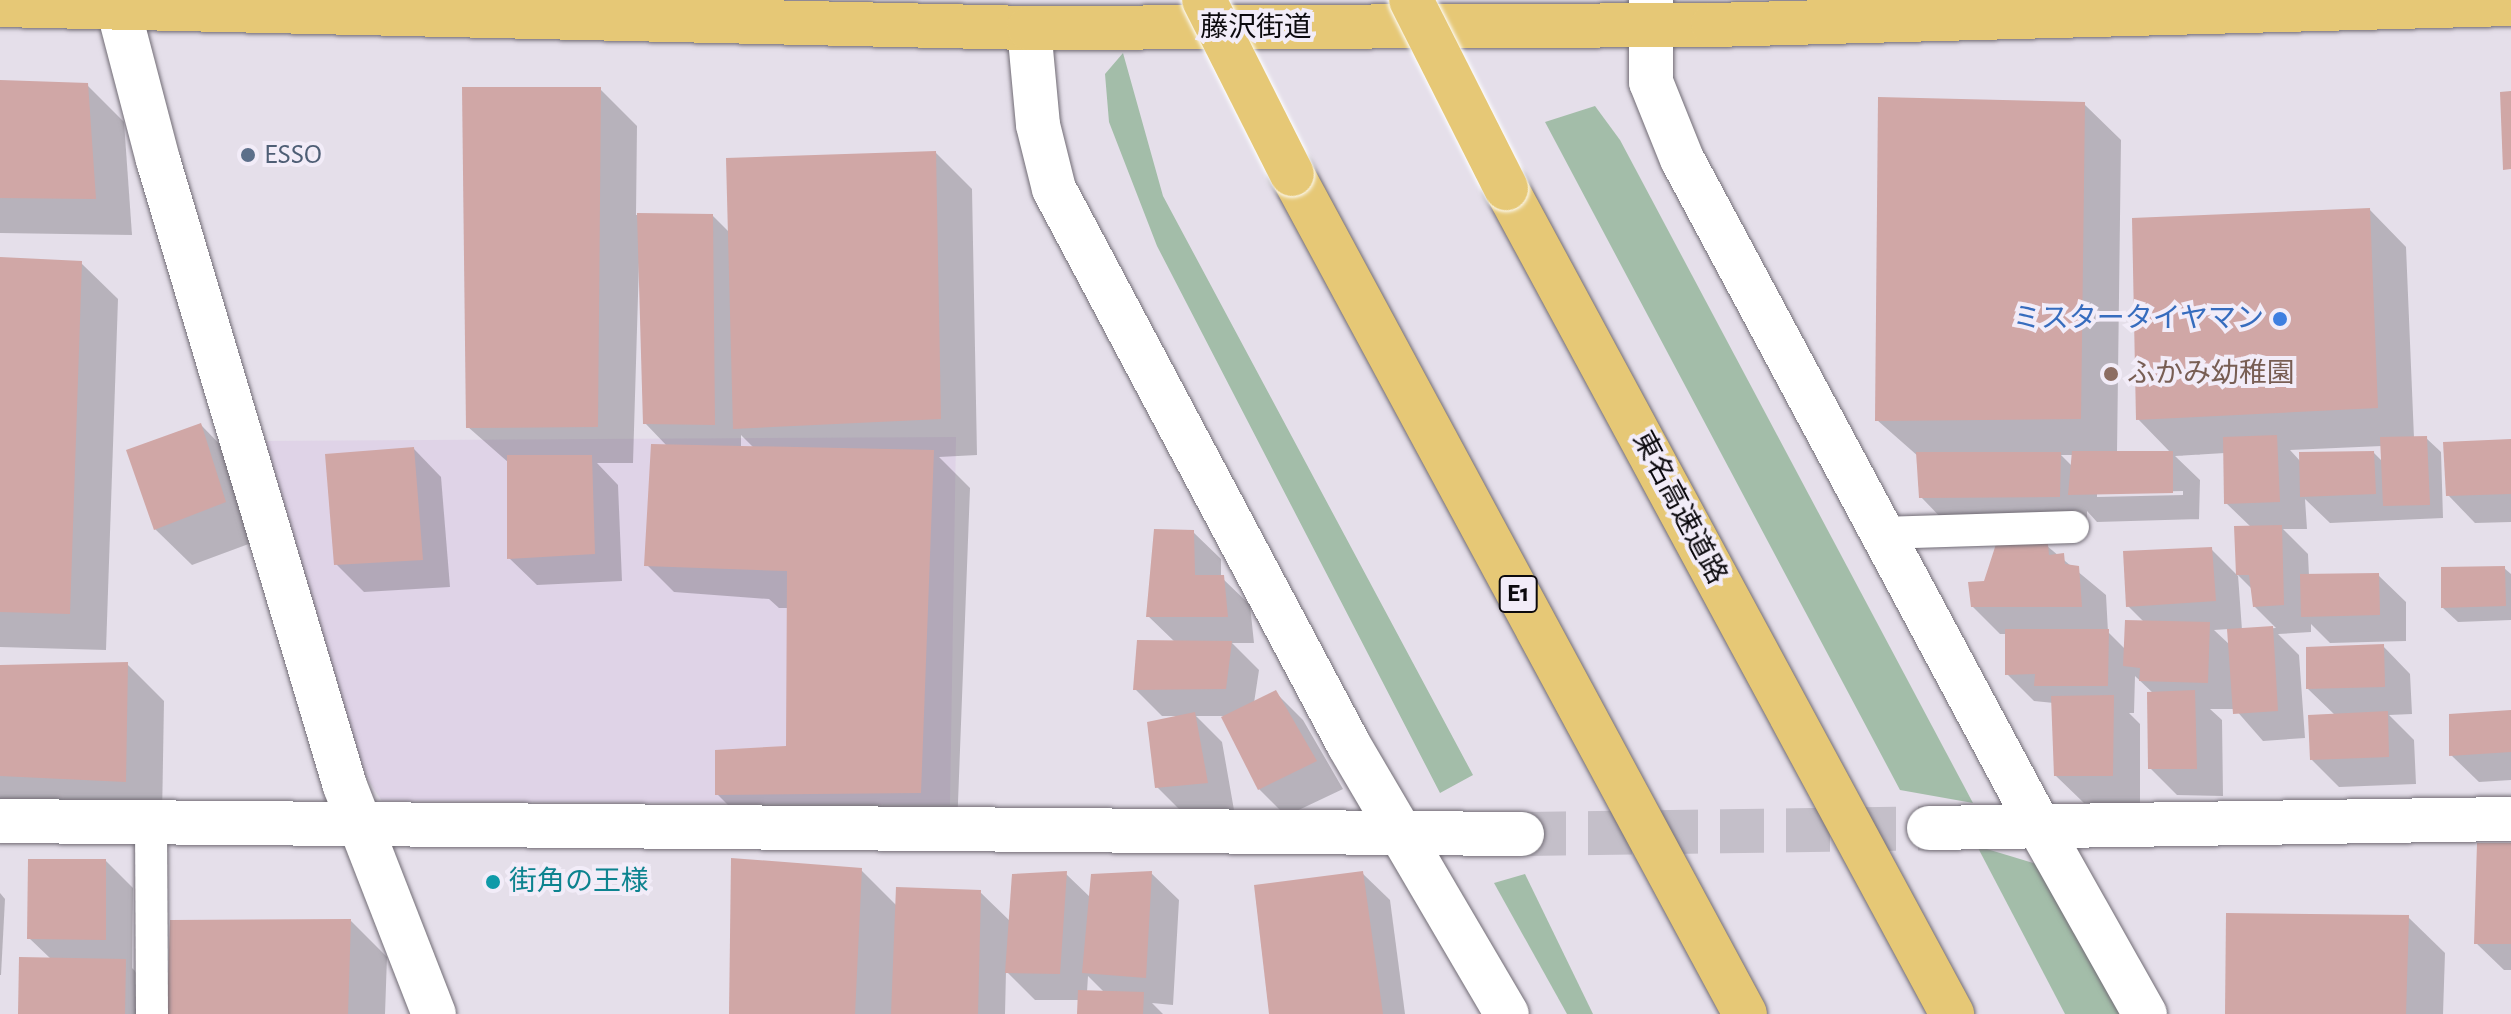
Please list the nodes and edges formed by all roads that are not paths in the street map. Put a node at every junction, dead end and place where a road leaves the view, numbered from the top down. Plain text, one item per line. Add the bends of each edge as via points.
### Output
1 (1204, 0) edge
2 (1411, 0) edge
3 (116, 3) edge
4 (2511, 4) edge
5 (0, 5) edge
6 (1650, 13) edge
7 (1029, 28) junction
8 (2073, 527) dead end
9 (1881, 533) junction
10 (2511, 819) edge
11 (0, 821) edge
12 (151, 822) junction
13 (361, 822) junction
14 (1929, 828) tunnel mouth
15 (2040, 828) junction
16 (1398, 834) junction
17 (1522, 834) tunnel mouth
18 (152, 1014) edge
19 (434, 1014) edge
20 (1507, 1014) edge
21 (1745, 1014) edge
22 (1952, 1014) edge
23 (2145, 1014) edge

1 - 21 highway, E1, bridge via 1292,174
2 - 22 highway, 東名高速道路, bridge via 1506,188
3 - 5 highway, 藤沢街道
3 - 7 highway, 藤沢街道
3 - 13 street via 345,786
4 - 6 highway, 藤沢街道
6 - 7 highway, 藤沢街道
6 - 9 street via 1651,82 1682,159
7 - 16 street via 1038,125 1054,189
8 - 9 lane
9 - 15 street
10 - 15 street
11 - 12 street
12 - 13 street
12 - 18 lane
13 - 16 street
13 - 19 street
14 - 15 street
15 - 23 street
16 - 17 street
16 - 20 street

